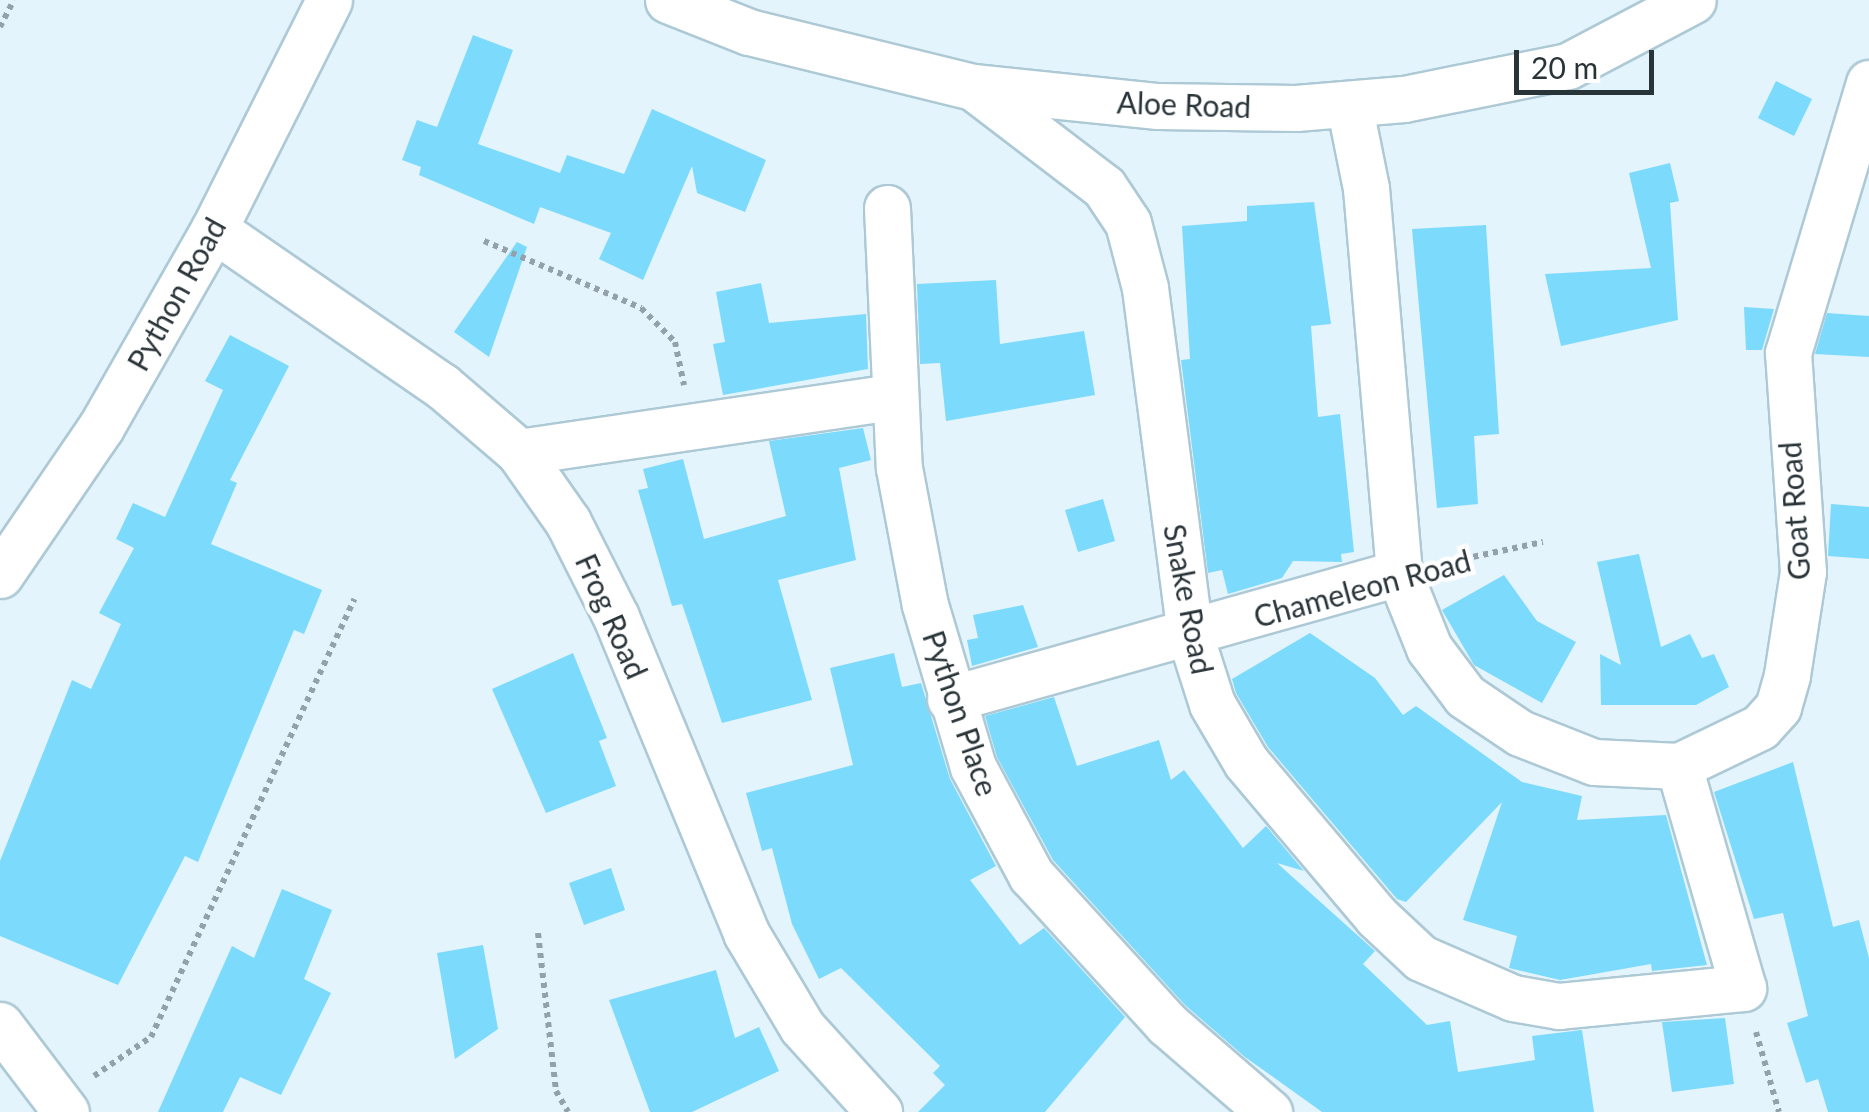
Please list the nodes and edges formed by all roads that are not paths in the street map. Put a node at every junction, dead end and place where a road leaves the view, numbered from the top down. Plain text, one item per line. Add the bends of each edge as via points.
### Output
1 (329, 0) edge
2 (668, 0) edge
3 (1693, 0) edge
4 (1869, 83) edge
5 (974, 87) junction
6 (1349, 104) junction
7 (888, 208) dead end
8 (214, 229) junction
9 (890, 397) junction
10 (520, 452) junction
11 (1399, 573) junction
12 (0, 574) edge
13 (1190, 635) junction
14 (950, 699) junction
15 (1679, 766) junction
16 (7, 1044) edge
17 (63, 1105) edge
18 (879, 1112) edge
19 (1269, 1112) edge

1 - 8 street, Python Road
2 - 5 street, Aloe Road via 750,32
3 - 6 street, Aloe Road via 1568,66
4 - 15 street, Goat Road via 1788,353 1803,572 1788,675 1778,706 1760,728
5 - 6 street, Aloe Road via 1158,106
5 - 13 street, Snake Road via 1104,187 1128,223 1145,288
6 - 11 street, Goat Road via 1366,188
7 - 9 street, Python Place
8 - 10 street, Frog Road via 442,386
8 - 12 street, Python Road via 100,427
9 - 10 street
9 - 14 street, Python Place via 913,551
10 - 18 street, Frog Road via 568,522 616,617 746,933 802,1027
11 - 13 street, Chameleon Road
11 - 15 street, Goat Road via 1446,676 1490,716 1594,762
13 - 14 street, Chameleon Road
13 - 15 street, Snake Road via 1212,704 1246,762 1312,846 1422,958 1469,983 1560,1006 1743,988
14 - 19 street, Python Place via 974,767 1031,875 1167,1024
16 - 17 street

